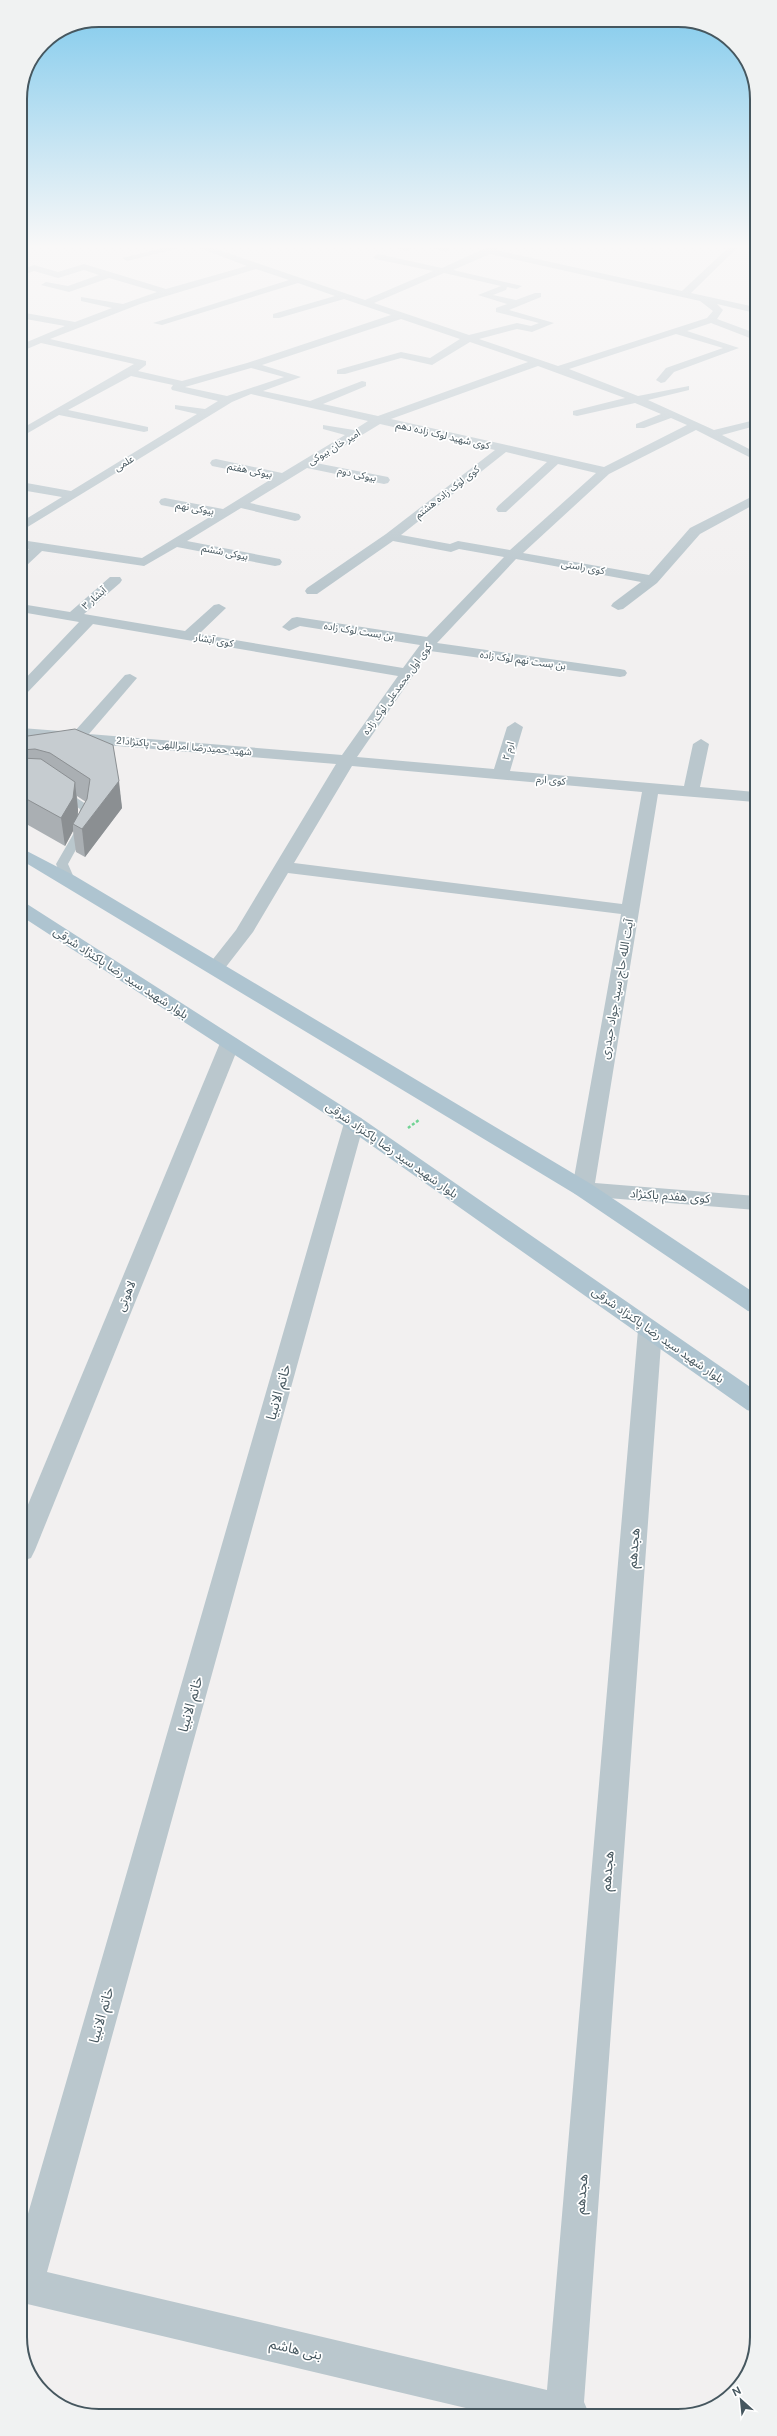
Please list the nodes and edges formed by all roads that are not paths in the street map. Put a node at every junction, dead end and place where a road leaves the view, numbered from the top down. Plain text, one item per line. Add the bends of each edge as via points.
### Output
1 (127, 360) edge
2 (269, 360) edge
3 (383, 360) edge
4 (423, 360) edge
5 (436, 360) edge
6 (532, 360) edge
7 (587, 360) edge
8 (700, 360) edge
9 (539, 362) junction
10 (252, 365) junction
11 (558, 369) junction
12 (130, 372) junction
13 (341, 372) dead end
14 (588, 379) junction
15 (661, 380) dead end
16 (182, 384) junction
17 (362, 384) dead end
18 (569, 385) dead end
19 (685, 388) dead end
20 (250, 391) junction
21 (636, 399) junction
22 (228, 400) junction
23 (311, 405) junction
24 (179, 407) dead end
25 (57, 411) junction
26 (207, 413) junction
27 (577, 413) dead end
28 (672, 414) junction
29 (378, 420) junction
30 (750, 424) edge
31 (696, 425) junction
32 (640, 426) dead end
33 (327, 427) dead end
34 (144, 429) dead end
35 (27, 430) edge
36 (356, 434) junction
37 (711, 434) junction
38 (549, 444) dead end
39 (504, 448) junction
40 (529, 454) junction
41 (750, 454) edge
42 (556, 460) junction
43 (216, 463) dead end
44 (306, 464) junction
45 (605, 471) junction
46 (284, 477) junction
47 (384, 480) dead end
48 (27, 487) edge
49 (72, 495) junction
50 (750, 501) edge
51 (165, 502) dead end
52 (239, 504) junction
53 (502, 509) dead end
54 (225, 513) junction
55 (295, 517) dead end
56 (27, 523) edge
57 (391, 537) junction
58 (175, 543) junction
59 (27, 545) edge
60 (40, 546) junction
61 (514, 554) junction
62 (27, 558) edge
63 (275, 562) dead end
64 (115, 580) dead end
65 (652, 580) junction
66 (312, 591) dead end
67 (618, 606) dead end
68 (218, 608) dead end
69 (27, 609) edge
70 (73, 617) junction
71 (90, 620) junction
72 (289, 627) dead end
73 (188, 636) junction
74 (428, 644) junction
75 (407, 673) junction
76 (620, 673) dead end
77 (130, 678) dead end
78 (27, 685) edge
79 (515, 727) dead end
80 (27, 734) edge
81 (78, 738) junction
82 (700, 744) dead end
83 (347, 760) junction
84 (500, 776) junction
85 (49, 783) edge
86 (651, 788) junction
87 (691, 792) junction
88 (750, 797) edge
89 (27, 857) edge
90 (281, 867) junction
91 (69, 880) junction
92 (630, 910) junction
93 (27, 912) edge
94 (215, 968) junction
95 (230, 1043) junction
96 (354, 1123) junction
97 (583, 1189) junction
98 (750, 1203) edge
99 (750, 1301) edge
100 (650, 1330) junction
101 (750, 1400) edge
102 (27, 1538) edge
103 (27, 2274) edge
104 (27, 2286) edge
105 (550, 2409) edge
106 (567, 2409) edge

1 - 12 street via 142,363
2 - 10 street
3 - 13 street
4 - 5 street via 432,362
6 - 9 street
7 - 11 street
8 - 15 street via 670,370
9 - 11 street
9 - 29 street, امیر خان بیوکی
10 - 16 street
10 - 20 street via 296,378
11 - 14 street
12 - 16 street
12 - 25 street
14 - 18 street
14 - 21 street
16 - 22 street via 176,388
17 - 23 street
19 - 21 street
20 - 22 street
20 - 23 street, کوی شهید لوک زاده دهم
21 - 27 street
21 - 28 street
22 - 26 street, علمی
23 - 29 street, کوی شهید لوک زاده دهم
24 - 26 street
25 - 34 street
25 - 35 street
26 - 49 street, علمی
28 - 31 street
28 - 32 street
29 - 36 street, امیر خان بیوکی
29 - 39 street, کوی شهید لوک زاده دهم
30 - 37 street
31 - 37 street
31 - 45 street, کوی اول محمدعلی لوک زاده
33 - 36 street
36 - 44 street, امیر خان بیوکی
37 - 41 street
38 - 40 street
39 - 40 street, کوی شهید لوک زاده دهم
39 - 57 street, کوی لوک زاده هشتم
40 - 42 street, کوی شهید لوک زاده دهم
42 - 45 street, کوی شهید لوک زاده دهم
42 - 53 street
43 - 46 street, بیوکی هفتم
44 - 46 street, امیر خان بیوکی
44 - 47 street, بیوکی دوم
45 - 61 street, کوی اول محمدعلی لوک زاده
46 - 52 street, امیر خان بیوکی
48 - 49 street
49 - 56 street, علمی
50 - 65 street via 695,531
51 - 54 street, بیوکی نهم
52 - 54 street, امیر خان بیوکی
52 - 55 street
54 - 58 street, امیر خان بیوکی
57 - 61 street via 451,548 458,545
57 - 66 street, کوی لوک زاده هشتم
58 - 60 street, امیر خان بیوکی via 144,562
58 - 63 street, بیوکی ششم
59 - 60 street
60 - 62 street
61 - 65 street, کوی راستی
61 - 74 street, کوی اول محمدعلی لوک زاده
64 - 70 street, آبشار ۳
65 - 67 street
68 - 73 street
69 - 70 street, کوی آبشار
70 - 71 street, کوی آبشار
71 - 73 street, کوی آبشار
71 - 78 street
72 - 74 street, بن بست لوک زاده via 297,621
73 - 75 street, کوی آبشار
74 - 75 street, کوی اول محمدعلی لوک زاده
74 - 76 street, بن بست نهم لوک زاده
75 - 83 street, کوی اول محمدعلی لوک زاده
77 - 81 street
79 - 84 street, ارم ۲
80 - 81 street, شهید حمیدرضا امراللهی- پاکنژاد21
81 - 83 street, شهید حمیدرضا امراللهی- پاکنژاد21
82 - 87 street
83 - 84 street, کوی ارم
83 - 90 street, کوی اول محمدعلی لوک زاده
84 - 86 street, کوی ارم
85 - 91 lane via 86,808 86,826 64,856 62,864
86 - 87 street, کوی ارم
86 - 92 street, آیت الله حاج سید جواد حیدری
87 - 88 street, کوی ارم
89 - 91 main road
90 - 92 street
90 - 94 street, کوی اول محمدعلی لوک زاده via 244,932
91 - 94 main road
92 - 97 street, آیت الله حاج سید جواد حیدری
93 - 95 main road, بلوار شهید سید رضا پاکنژاد شرقی
94 - 97 main road
95 - 96 main road, بلوار شهید سید رضا پاکنژاد شرقی
95 - 102 street, لاهوتی
96 - 100 main road, بلوار شهید سید رضا پاکنژاد شرقی
96 - 103 street, خاتم الانبیا
97 - 98 street, کوی هفدم پاکنژاد
97 - 99 main road
100 - 101 main road, بلوار شهید سید رضا پاکنژاد شرقی
100 - 106 street, هجدهم
104 - 105 street, بنی هاشم

